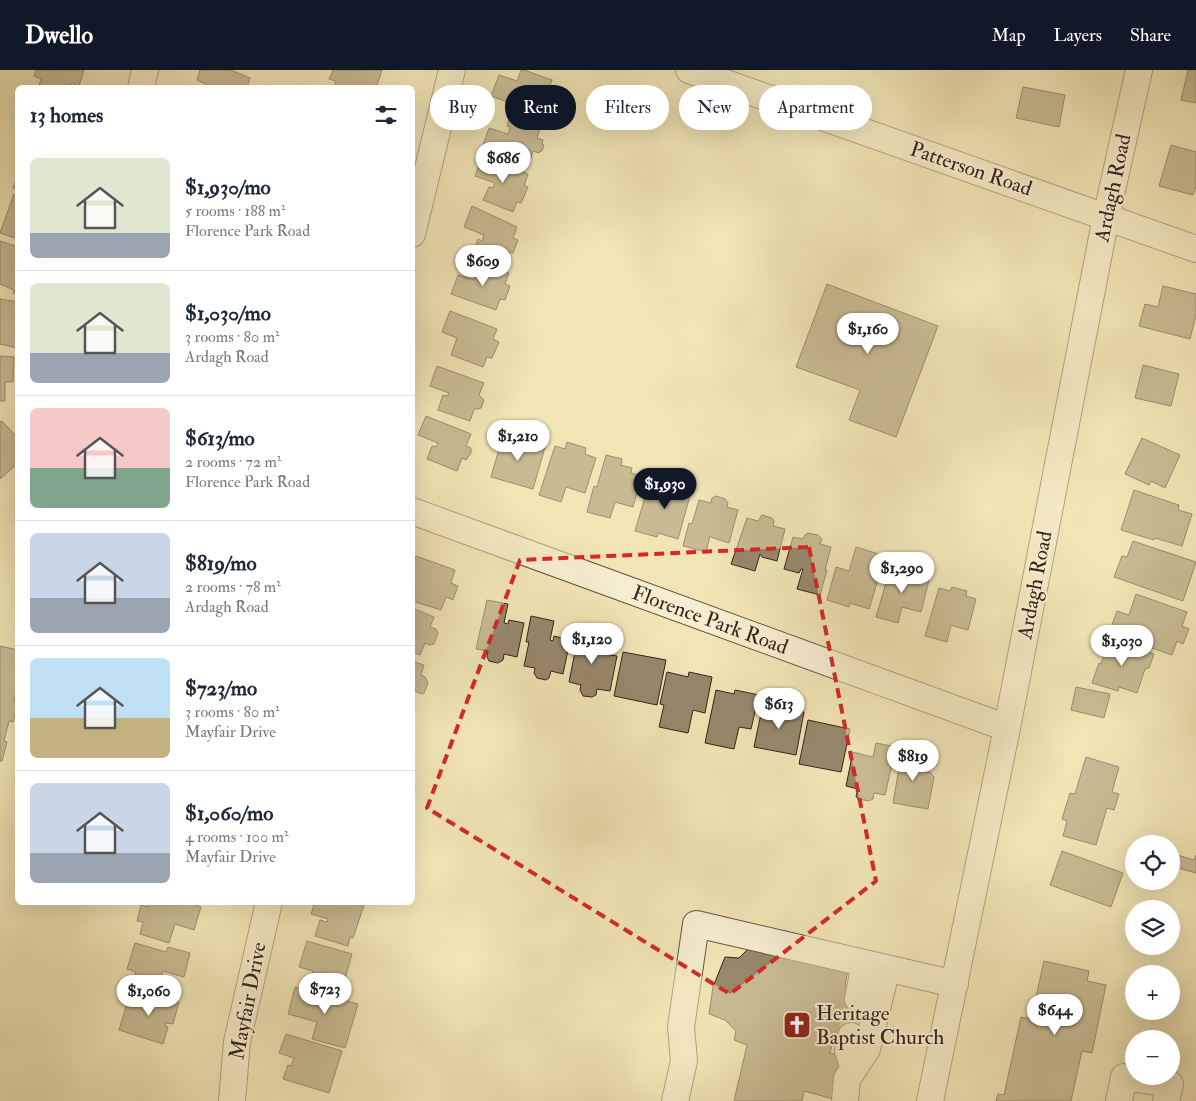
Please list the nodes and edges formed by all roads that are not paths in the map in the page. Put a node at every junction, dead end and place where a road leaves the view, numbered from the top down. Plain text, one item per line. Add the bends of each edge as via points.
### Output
1 (146, 70) edge
2 (452, 70) edge
3 (689, 70) edge
4 (1139, 70) edge
5 (142, 85) edge
6 (1106, 217) junction
7 (415, 222) edge
8 (1196, 249) edge
9 (415, 512) edge
10 (1007, 728) junction
11 (268, 905) edge
12 (876, 965) junction
13 (955, 984) junction
14 (858, 999) tunnel mouth
15 (851, 1036) tunnel mouth
16 (854, 1069) junction
17 (232, 1101) edge
18 (675, 1101) edge
19 (845, 1101) edge
20 (930, 1101) edge
21 (1119, 1101) edge
22 (1166, 1101) edge

1 - 5 street
2 - 7 street
3 - 6 street, Patterson Road
4 - 6 street, Ardagh Road
6 - 8 street, Patterson Road
6 - 10 street, Ardagh Road
9 - 10 street, Florence Park Road
10 - 13 street, Ardagh Road
11 - 17 street, Mayfair Drive via 237,1042
12 - 13 street
12 - 14 street
12 - 16 street via 867,1049
12 - 18 street via 696,924 681,1027 684,1062
13 - 20 street, Ardagh Road
15 - 16 street via 848,1051
16 - 19 street via 848,1079
21 - 22 street via 1124,1077 1170,1084

